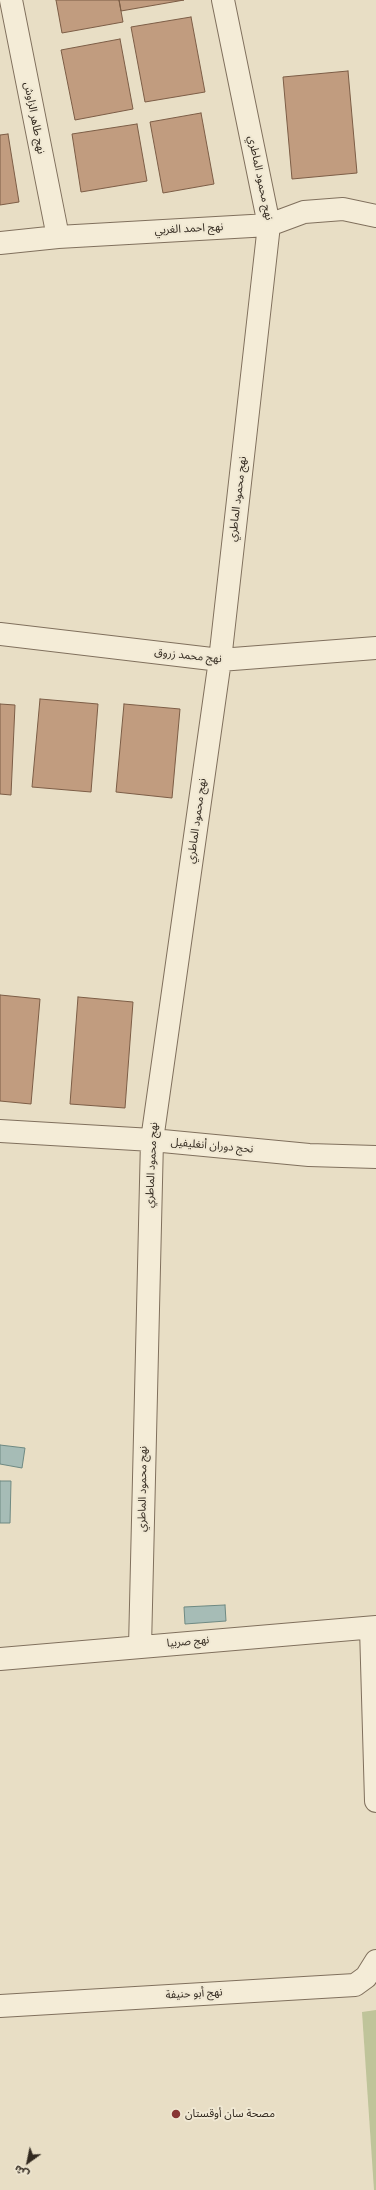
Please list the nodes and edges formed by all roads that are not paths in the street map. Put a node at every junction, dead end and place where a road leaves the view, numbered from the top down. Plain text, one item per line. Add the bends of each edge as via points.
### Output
1 (11, 0) edge
2 (223, 0) edge
3 (376, 216) edge
4 (269, 225) junction
5 (58, 237) junction
6 (0, 243) edge
7 (0, 634) edge
8 (376, 648) edge
9 (220, 660) junction
10 (0, 1131) edge
11 (152, 1140) junction
12 (376, 1157) edge
13 (373, 1628) edge
14 (140, 1647) junction
15 (0, 1659) edge
16 (376, 1801) edge
17 (376, 1961) edge
18 (0, 2006) edge

1 - 5 street, نهج طاهر الزاوش
2 - 4 street, نهج محمود الماطري
3 - 4 street, نهج احمد الغربي via 344,209 304,212
4 - 5 street, نهج احمد الغربي
4 - 9 street, نهج محمود الماطري
5 - 6 street, نهج احمد الغربي
7 - 9 street, نهج محمد زروق
8 - 9 street, نهج محمد زروق
9 - 11 street, نهج محمود الماطري
10 - 11 street, نحج دوران أنغليفيل
11 - 12 street, نحج دوران أنغليفيل via 309,1155
11 - 14 street, نهج محمود الماطري
13 - 14 street, نهج صربيا
13 - 16 street
14 - 15 street, نهج صربيا
17 - 18 street, نهج أبو حنيفة via 366,1977 355,1985

